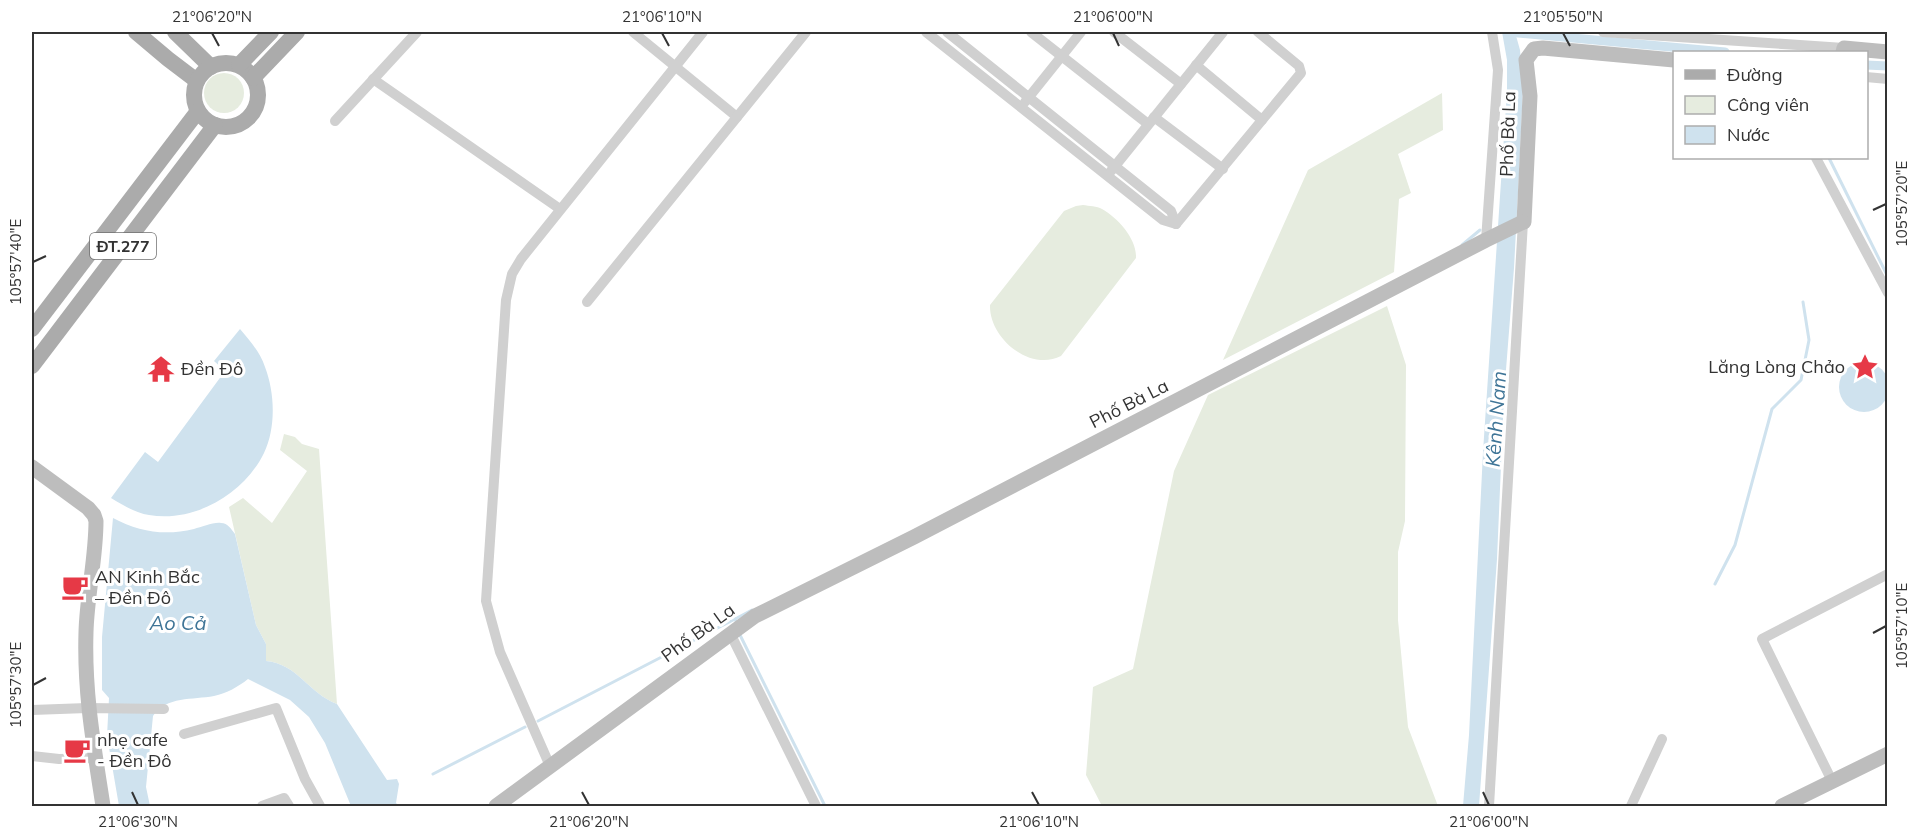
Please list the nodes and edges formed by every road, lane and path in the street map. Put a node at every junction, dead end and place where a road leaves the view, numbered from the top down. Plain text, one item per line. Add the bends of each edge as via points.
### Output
1 (136, 32) edge
2 (175, 32) edge
3 (271, 32) edge
4 (297, 32) edge
5 (417, 32) edge
6 (633, 32) edge
7 (703, 32) edge
8 (806, 32) edge
9 (926, 32) edge
10 (1031, 32) edge
11 (1081, 32) edge
12 (1114, 32) edge
13 (1223, 32) edge
14 (1258, 32) edge
15 (1492, 32) edge
16 (1603, 32) edge
17 (942, 34) edge
18 (1844, 50) edge
19 (1866, 51) edge
20 (1868, 51) edge
21 (1887, 52) edge
22 (1062, 56) junction
23 (1673, 60) edge
24 (239, 65) junction
25 (1196, 65) junction
26 (676, 66) junction
27 (211, 67) junction
28 (1868, 77) edge
29 (254, 78) junction
30 (373, 79) junction
31 (1887, 79) edge
32 (197, 81) junction
33 (1181, 84) junction
34 (1029, 97) junction
35 (1021, 107) junction
36 (198, 111) junction
37 (737, 117) junction
38 (334, 120) dead end
39 (1262, 120) junction
40 (1151, 121) junction
41 (215, 125) junction
42 (1817, 159) edge
43 (1115, 166) junction
44 (1223, 169) junction
45 (1107, 176) junction
46 (560, 209) junction
47 (1523, 222) junction
48 (1176, 224) junction
49 (1486, 239) junction
50 (1887, 293) edge
51 (587, 302) dead end
52 (32, 329) edge
53 (32, 366) edge
54 (32, 467) edge
55 (1887, 574) edge
56 (730, 633) junction
57 (87, 708) junction
58 (32, 710) edge
59 (164, 710) dead end
60 (184, 734) dead end
61 (1662, 739) dead end
62 (1887, 754) edge
63 (32, 756) edge
64 (96, 758) junction
65 (550, 766) junction
66 (1832, 781) junction
67 (100, 806) edge
68 (262, 807) edge
69 (289, 807) edge
70 (320, 807) edge
71 (496, 807) edge
72 (816, 807) edge
73 (1489, 807) edge
74 (1631, 807) edge
75 (1782, 807) edge

1 - 32 main road
2 - 27 main road
3 - 24 main road
4 - 29 main road
5 - 30 street
6 - 26 street
7 - 26 street
8 - 37 street
9 - 17 street
10 - 22 street
11 - 22 street
12 - 33 street
13 - 25 street
14 - 39 street via 1299,66 1301,73
15 - 49 street via 1498,70
16 - 18 street
17 - 34 street
17 - 35 street
18 - 19 street
20 - 21 street
22 - 34 street
22 - 40 street
23 - 47 street, Phố Bà La via 1534,49 1526,60 1530,96
24 - 27 main road via 223,63
24 - 29 main road
25 - 33 street
25 - 39 street
26 - 37 street
26 - 46 street
27 - 32 main road
28 - 31 street
29 - 41 main road via 258,97 251,116 235,126
30 - 38 street
30 - 46 street
32 - 36 main road via 194,99
33 - 40 street
34 - 35 street
34 - 43 street
35 - 45 street
36 - 41 main road
36 - 52 main road, ĐT.277
37 - 51 street
39 - 44 street
40 - 43 street
40 - 44 street
41 - 53 main road, ĐT.277
42 - 50 street
43 - 45 street
43 - 48 street via 1171,211
44 - 48 street
45 - 48 street via 1162,220
46 - 65 street via 516,266 506,300 486,584 493,633
47 - 49 street, Phố Bà La
47 - 73 street
49 - 56 street, Phố Bà La via 755,616
54 - 57 street via 88,508 96,521 86,631
55 - 66 street via 1762,639
56 - 65 street, Phố Bà La
56 - 72 street
57 - 58 street
57 - 59 street
57 - 64 street
60 - 70 street via 276,708
61 - 74 street
62 - 66 street
63 - 64 street
64 - 67 street
65 - 71 street, Phố Bà La
66 - 75 street
68 - 69 street via 284,798

